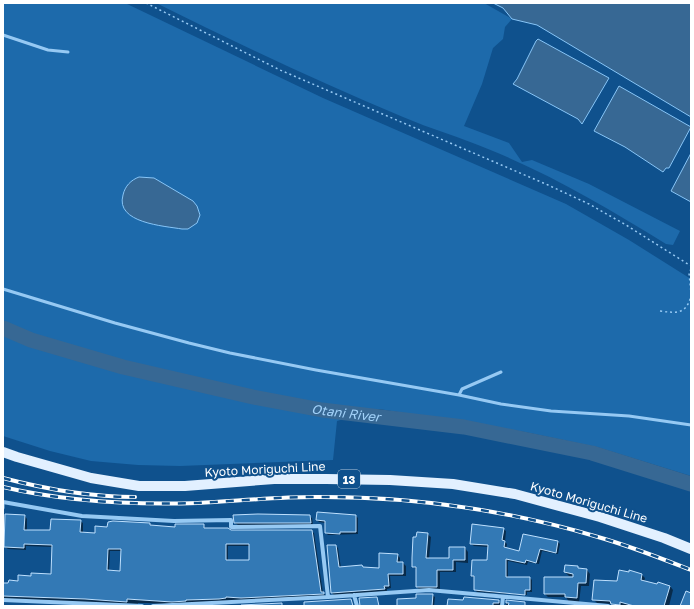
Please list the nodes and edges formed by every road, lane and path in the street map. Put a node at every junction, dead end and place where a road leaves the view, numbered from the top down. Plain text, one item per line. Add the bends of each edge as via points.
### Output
1 (146, 3) edge
2 (3, 35) edge
3 (68, 52) dead end
4 (691, 266) edge
5 (691, 269) edge
6 (3, 289) edge
7 (691, 293) edge
8 (691, 296) edge
9 (660, 311) dead end
10 (500, 372) dead end
11 (459, 395) junction
12 (691, 425) edge
13 (3, 452) edge
14 (3, 502) edge
15 (3, 508) edge
16 (691, 549) edge
17 (354, 595) junction
18 (328, 597) junction
19 (503, 597) junction
20 (5, 600) edge
21 (188, 605) edge
22 (6, 606) edge
23 (142, 606) edge
24 (153, 606) edge
25 (357, 606) edge
26 (502, 606) edge
27 (608, 606) edge

1 - 4 path via 280,70 589,204
2 - 3 lane via 48,50
5 - 7 path
6 - 11 lane via 115,323 230,353
8 - 9 path via 685,309 678,313
10 - 11 lane via 462,389
11 - 12 lane via 551,411 629,416
13 - 16 main road, Kyoto Moriguchi Line / 13 via 92,478 140,486 185,486 274,479 390,480 453,484 515,494 600,517
14 - 15 lane
14 - 18 street via 82,516 174,521 231,520 231,527 320,526
17 - 18 street
17 - 19 street via 429,590
17 - 25 street
18 - 21 street
19 - 26 street
19 - 27 street
20 - 22 street
20 - 23 street
21 - 24 street

